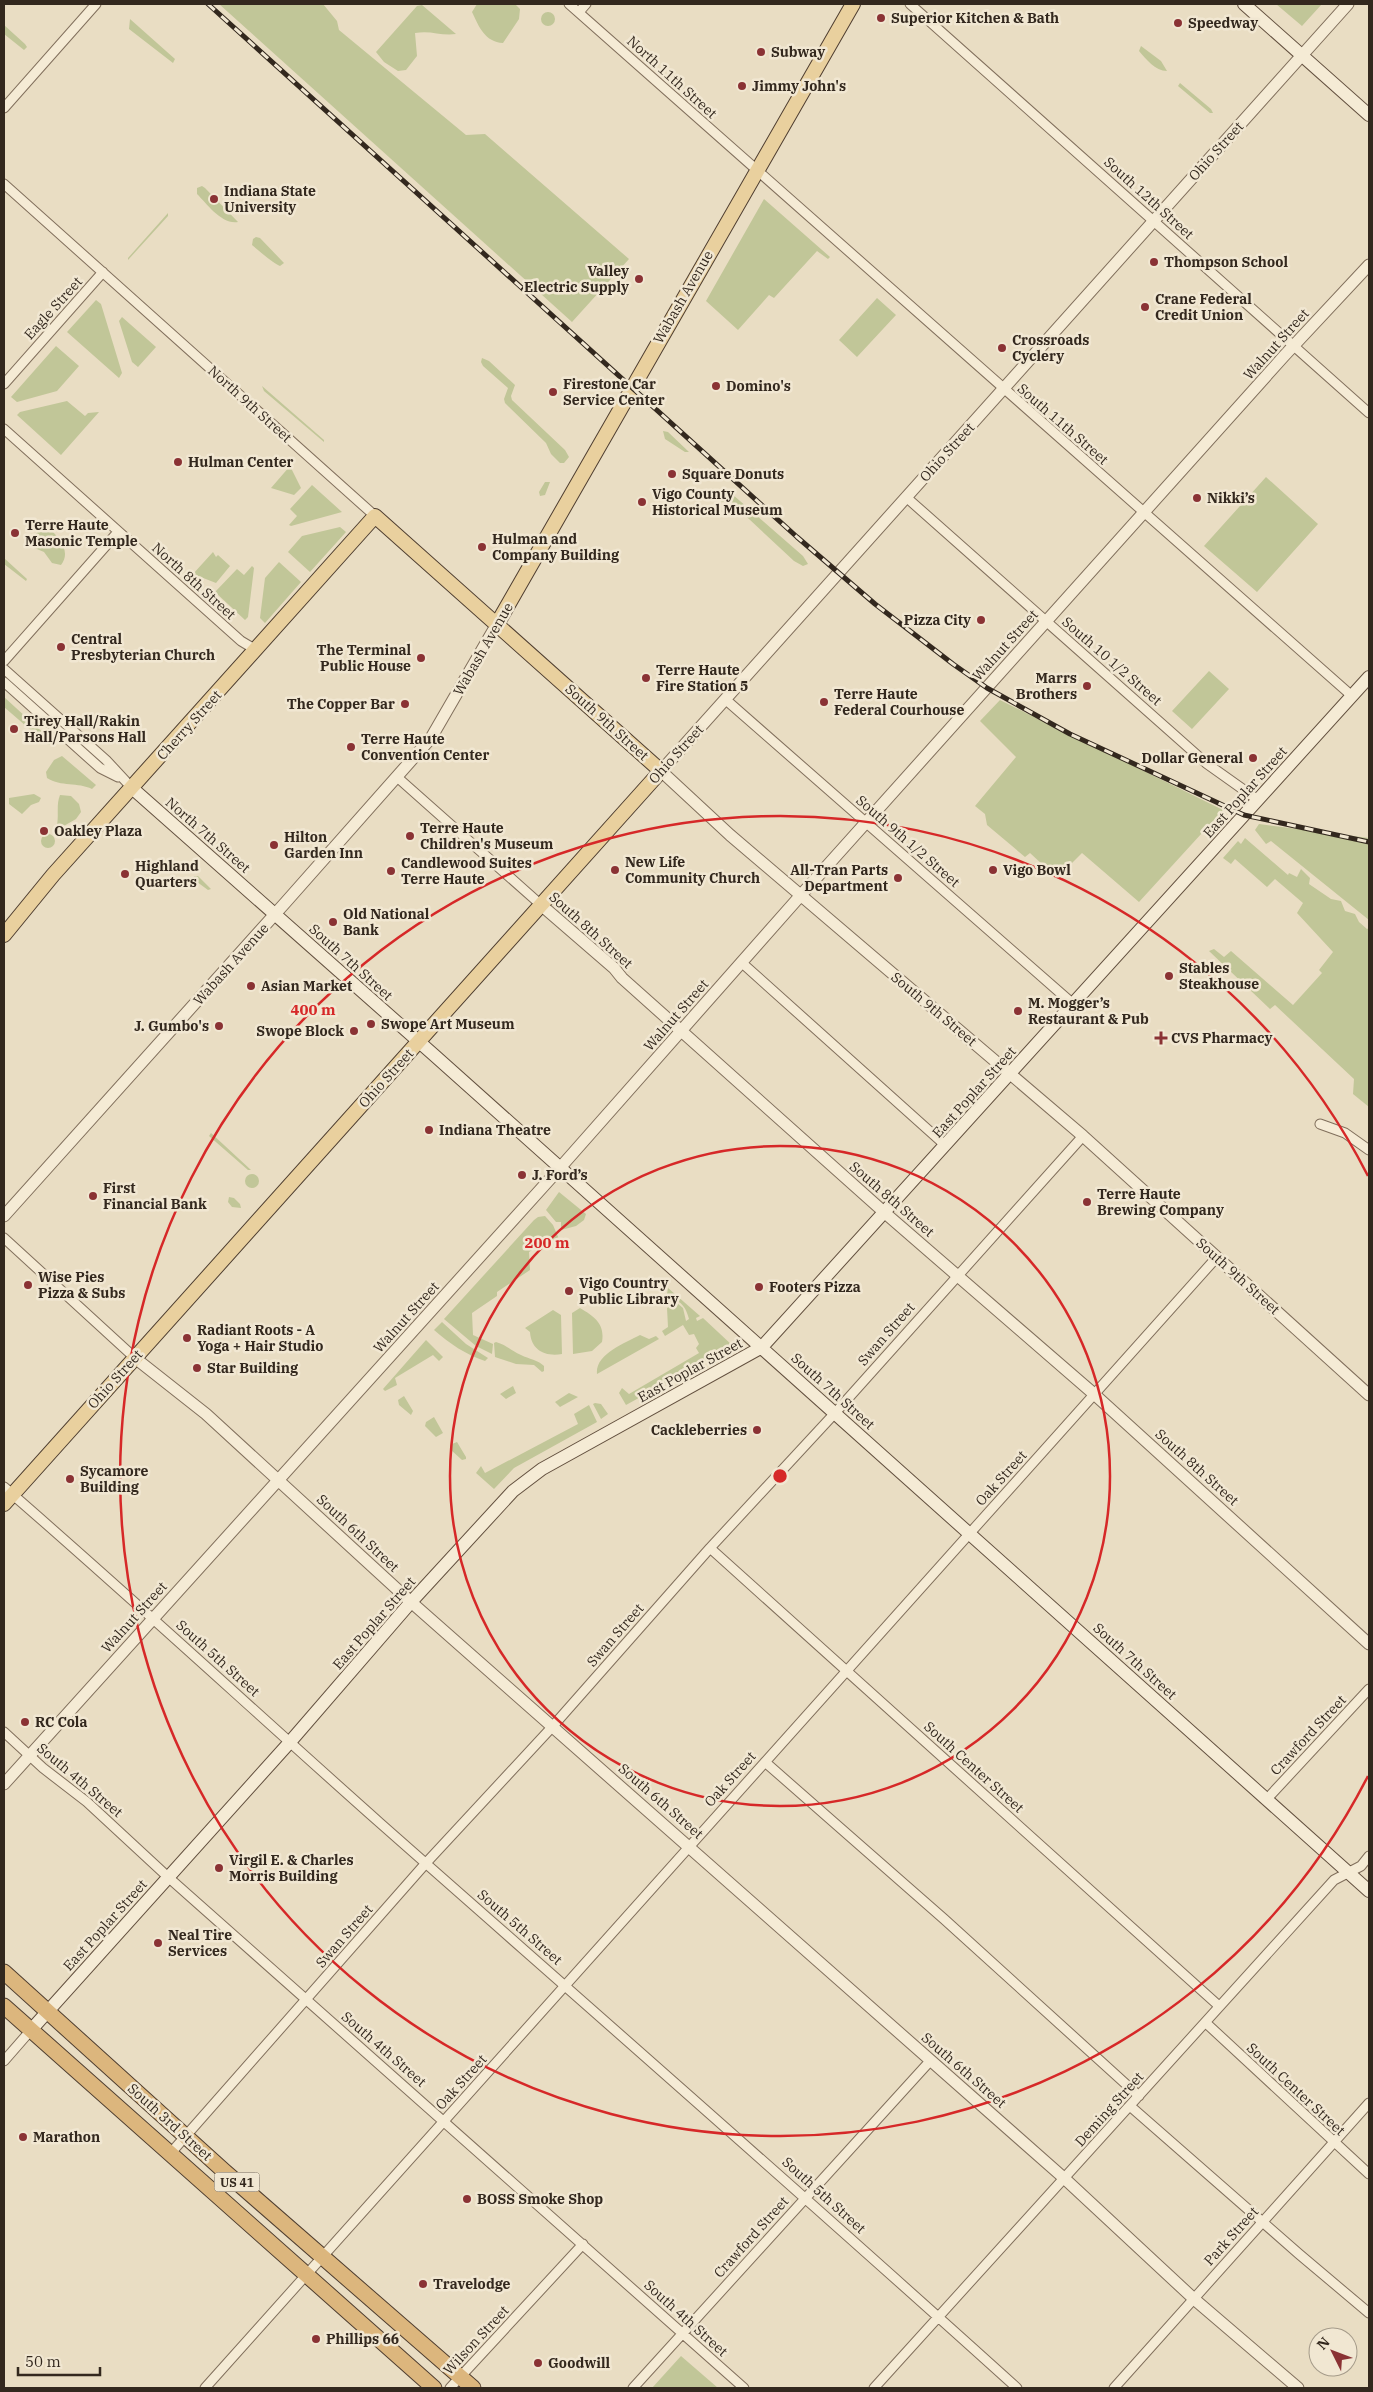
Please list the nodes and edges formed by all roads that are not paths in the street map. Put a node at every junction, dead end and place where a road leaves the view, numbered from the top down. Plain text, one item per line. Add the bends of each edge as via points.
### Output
1 (96, 4) edge
2 (569, 4) edge
3 (586, 4) edge
4 (853, 4) edge
5 (910, 4) edge
6 (1244, 4) edge
7 (1348, 4) edge
8 (579, 12) junction
9 (1302, 55) junction
10 (4, 108) edge
11 (1369, 115) edge
12 (757, 171) junction
13 (4, 184) edge
14 (1154, 220) junction
15 (1369, 264) edge
16 (103, 272) junction
17 (1294, 346) junction
18 (4, 384) edge
19 (1003, 390) junction
20 (1369, 413) edge
21 (4, 429) edge
22 (906, 497) junction
23 (1143, 513) junction
24 (375, 516) junction
25 (118, 532) junction
26 (1046, 621) junction
27 (497, 624) junction
28 (256, 650) junction
29 (4, 661) edge
30 (4, 669) edge
31 (1369, 677) edge
32 (4, 682) edge
33 (1352, 696) junction
34 (725, 699) junction
35 (661, 771) junction
36 (397, 777) junction
37 (121, 778) junction
38 (132, 788) junction
39 (1258, 800) junction
40 (867, 823) junction
41 (801, 895) junction
42 (540, 904) junction
43 (276, 914) junction
44 (4, 935) edge
45 (741, 962) junction
46 (1073, 1004) junction
47 (680, 1032) junction
48 (418, 1042) junction
49 (1010, 1074) junction
50 (1320, 1124) dead end
51 (1083, 1136) junction
52 (945, 1145) junction
53 (1369, 1150) edge
54 (559, 1169) junction
55 (885, 1213) junction
56 (4, 1216) edge
57 (4, 1238) edge
58 (1217, 1257) junction
59 (957, 1274) junction
60 (762, 1347) junction
61 (135, 1358) junction
62 (1094, 1394) junction
63 (1369, 1395) edge
64 (835, 1413) junction
65 (279, 1480) junction
66 (7, 1495) edge
67 (970, 1533) junction
68 (710, 1548) junction
69 (411, 1602) junction
70 (153, 1618) junction
71 (1369, 1644) edge
72 (847, 1671) junction
73 (1369, 1689) edge
74 (553, 1726) junction
75 (4, 1732) edge
76 (290, 1742) junction
77 (30, 1755) junction
78 (765, 1762) junction
79 (4, 1784) edge
80 (1266, 1800) junction
81 (689, 1846) junction
82 (1369, 1856) edge
83 (426, 1863) junction
84 (1348, 1872) junction
85 (168, 1877) junction
86 (1369, 1891) edge
87 (4, 1972) edge
88 (565, 1984) junction
89 (306, 2000) junction
90 (4, 2006) edge
91 (1219, 2006) junction
92 (48, 2012) junction
93 (1206, 2023) junction
94 (31, 2030) junction
95 (931, 2060) junction
96 (4, 2061) edge
97 (1140, 2096) junction
98 (1369, 2103) edge
99 (1130, 2106) junction
100 (444, 2121) junction
101 (185, 2136) junction
102 (1333, 2142) junction
103 (169, 2155) junction
104 (1369, 2174) edge
105 (1065, 2178) junction
106 (806, 2197) junction
107 (1262, 2222) junction
108 (583, 2244) junction
109 (322, 2258) junction
110 (306, 2276) junction
111 (1194, 2299) junction
112 (1369, 2313) edge
113 (939, 2318) junction
114 (682, 2334) junction
115 (455, 2383) edge
116 (205, 2388) edge
117 (434, 2388) edge
118 (473, 2388) edge
119 (633, 2388) edge
120 (744, 2388) edge
121 (874, 2388) edge
122 (1017, 2388) edge
123 (1114, 2388) edge
124 (1298, 2388) edge

1 - 10 street
2 - 8 street, North 11th Street
3 - 8 street
4 - 12 main road, Wabash Avenue
5 - 14 street, South 12th Street
6 - 9 main road
7 - 9 street, Ohio Street
8 - 12 street, North 11th Street
9 - 11 main road
9 - 14 street, Ohio Street
12 - 19 street, South 11th Street
12 - 27 main road, Wabash Avenue
13 - 16 street, North 9th Street
14 - 17 street, South 12th Street
14 - 19 street, Ohio Street
15 - 17 street, Walnut Street
16 - 18 street, Eagle Street
16 - 24 street, North 9th Street
17 - 20 street, South 12th Street
17 - 23 street, Walnut Street
19 - 22 street, Ohio Street
19 - 23 street, South 11th Street
21 - 25 street, North 8th Street
22 - 26 street, South 10 1/2 Street
22 - 34 street, Ohio Street
23 - 26 street, Walnut Street
23 - 33 street, South 11th Street
24 - 27 main road, North 9th Street
24 - 28 main road, Cherry Street
25 - 28 street, North 8th Street via 241,641
25 - 29 street
26 - 39 street, South 10 1/2 Street via 1206,763
26 - 40 street, Walnut Street
27 - 35 main road, South 9th Street
27 - 36 street, Wabash Avenue via 437,729
28 - 38 main road, Cherry Street
30 - 37 street, North 7th Street via 106,760
31 - 33 main road, East Poplar Street
32 - 37 street, North 7th Street via 100,768
33 - 39 main road, East Poplar Street
34 - 35 street, Ohio Street
34 - 40 street, South 9th 1/2 Street
35 - 41 street, South 9th Street
35 - 42 main road, Ohio Street
36 - 42 street, South 8th Street
36 - 43 street, Wabash Avenue
37 - 38 street, North 7th Street
38 - 43 main road, North 7th Street
38 - 44 main road, Cherry Street
39 - 46 main road, East Poplar Street
40 - 41 street, Walnut Street
40 - 46 street, South 9th 1/2 Street
41 - 45 street, Walnut Street
41 - 49 street, South 9th Street
42 - 47 street, South 8th Street via 614,968
42 - 48 main road, Ohio Street
43 - 48 main road, South 7th Street
43 - 56 street, Wabash Avenue
45 - 47 street, Walnut Street
45 - 52 street
46 - 49 main road, East Poplar Street
47 - 54 street, Walnut Street
47 - 55 street, South 8th Street
48 - 54 main road, South 7th Street
48 - 61 main road, Ohio Street
49 - 51 street, South 9th Street
49 - 52 main road, East Poplar Street
50 - 53 street via 1345,1132
51 - 58 street, South 9th Street
51 - 59 street, Swan Street
52 - 55 main road, East Poplar Street
54 - 60 main road, South 7th Street
54 - 65 street, Walnut Street
55 - 59 street, South 8th Street
55 - 60 main road, East Poplar Street
57 - 61 street, South 6th Street
58 - 62 street, Oak Street
58 - 63 street, South 9th Street
59 - 62 street, South 8th Street
59 - 64 street, Swan Street
60 - 64 main road, South 7th Street
60 - 69 main road, East Poplar Street via 526,1480
61 - 65 street, South 6th Street via 206,1414
61 - 66 main road, Ohio Street
62 - 67 street, Oak Street
62 - 71 street, South 8th Street
64 - 67 main road, South 7th Street
64 - 68 street, Swan Street
65 - 69 street, South 6th Street
65 - 70 street, Walnut Street
66 - 70 street, South 5th Street
67 - 72 street, Oak Street
67 - 80 main road, South 7th Street
68 - 72 street, South Center Street
68 - 74 street, Swan Street
69 - 74 street, South 6th Street
69 - 76 main road, East Poplar Street
70 - 76 street, South 5th Street
70 - 77 street, Walnut Street
72 - 78 street, Oak Street
72 - 91 street, South Center Street
73 - 80 street, Crawford Street
74 - 81 street, South 6th Street
74 - 83 street, Swan Street
75 - 77 street, South 4th Street
76 - 83 street, South 5th Street
76 - 85 main road, East Poplar Street
77 - 79 street, Walnut Street
77 - 85 street, South 4th Street via 87,1802
78 - 81 street, Oak Street
78 - 97 street
80 - 84 main road, South 7th Street
81 - 88 street, Oak Street
81 - 95 street, South 6th Street
82 - 84 street, Deming Street via 1361,1866
83 - 88 street, South 5th Street
83 - 89 street, Swan Street
84 - 86 main road, South 7th Street
84 - 91 street, Deming Street via 1334,1880
85 - 89 street, South 4th Street
85 - 92 main road, East Poplar Street
87 - 92 highway, South 3rd Street / US 41
88 - 100 street, Oak Street
88 - 106 street, South 5th Street
89 - 100 street, South 4th Street
89 - 101 street, Swan Street
90 - 94 highway, South 3rd Street / US 41
91 - 93 street, Deming Street
92 - 94 main road, East Poplar Street
92 - 101 highway, South 3rd Street / US 41
93 - 97 street, Deming Street
93 - 102 street, South Center Street
94 - 96 street, East Poplar Street
94 - 103 highway, South 3rd Street / US 41
95 - 105 street, South 6th Street
95 - 106 street, Crawford Street
97 - 99 street, Deming Street
98 - 102 street, Park Street
99 - 105 street, Deming Street
99 - 107 street
100 - 108 street, South 4th Street
100 - 109 street, Oak Street
101 - 103 street, Swan Street
101 - 109 highway, South 3rd Street / US 41
102 - 104 street, South Center Street
102 - 107 street, Park Street
103 - 110 highway, South 3rd Street / US 41
105 - 111 street, South 6th Street
105 - 113 street, Deming Street
106 - 113 street, South 5th Street
106 - 114 street, Crawford Street
107 - 111 street, Park Street
107 - 112 street
108 - 114 street, South 4th Street
108 - 115 street, Wilson Street
109 - 110 street, Oak Street
109 - 115 highway, South 3rd Street / US 41
110 - 116 street, Oak Street
110 - 117 highway, South 3rd Street / US 41
111 - 123 street, Park Street
111 - 124 street, South 6th Street
113 - 121 street, Deming Street
113 - 122 street, South 5th Street
114 - 119 street, Crawford Street
114 - 120 street, South 4th Street
115 - 118 highway, South 3rd Street / US 41

